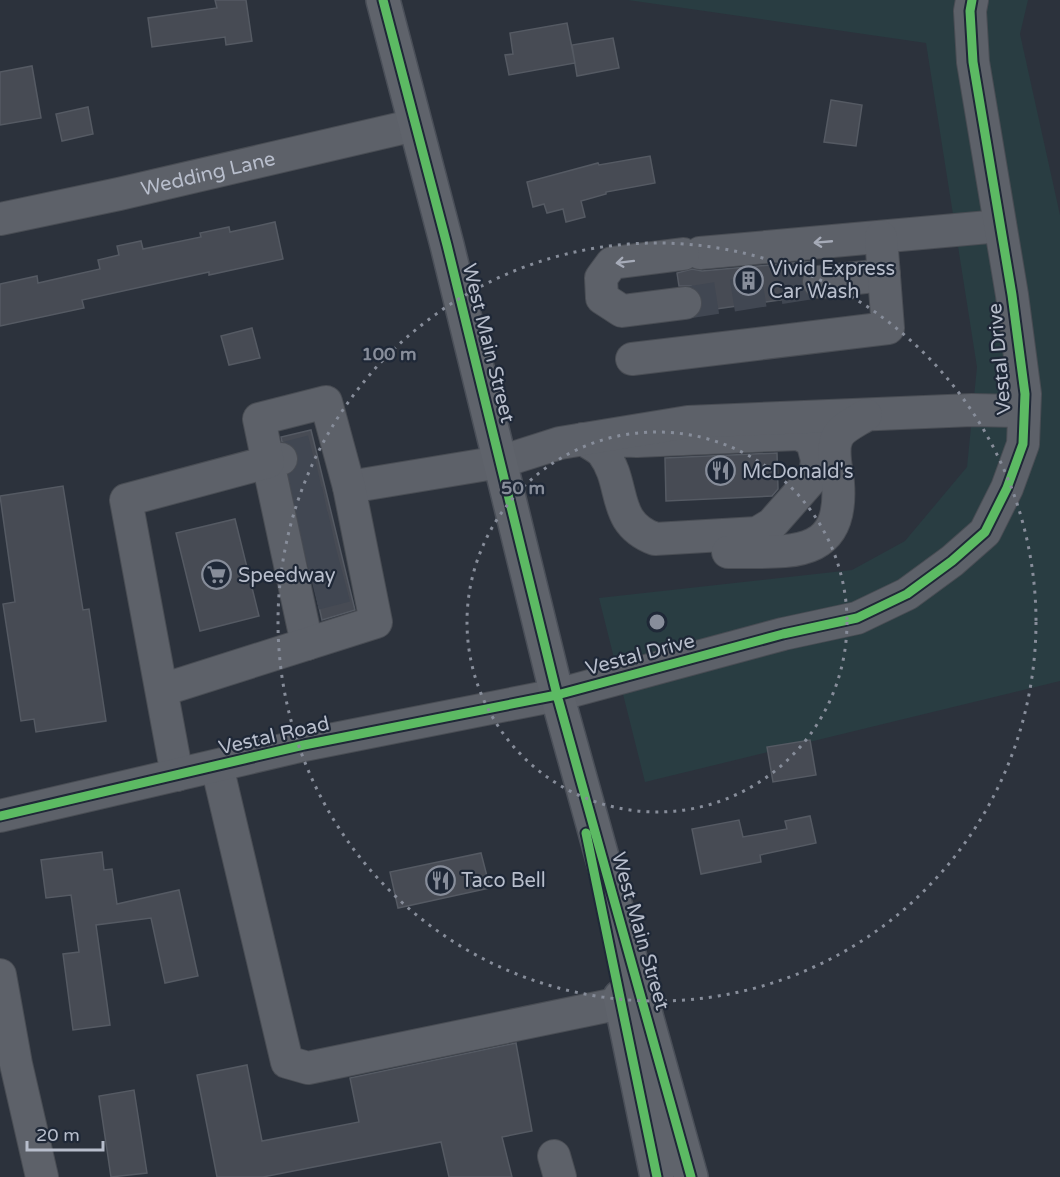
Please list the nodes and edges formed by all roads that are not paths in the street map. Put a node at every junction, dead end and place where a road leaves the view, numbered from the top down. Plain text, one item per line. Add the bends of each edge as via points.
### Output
1 (383, 0) edge
2 (972, 0) edge
3 (416, 125) junction
4 (0, 219) edge
5 (1000, 226) junction
6 (881, 237) junction
7 (884, 275) junction
8 (819, 282) tunnel mouth
9 (685, 303) tunnel mouth
10 (632, 359) dead end
11 (1024, 411) junction
12 (866, 415) junction
13 (584, 439) junction
14 (500, 462) junction
15 (283, 497) junction
16 (340, 497) junction
17 (307, 644) junction
18 (162, 690) junction
19 (557, 695) junction
20 (217, 766) junction
21 (177, 775) junction
22 (0, 816) edge
23 (0, 975) edge
24 (621, 1003) junction
25 (42, 1177) edge
26 (657, 1177) edge
27 (691, 1177) edge

1 - 3 main road, West Main Street
2 - 5 street, Vestal Drive via 973,62
3 - 4 street, Wedding Lane
3 - 14 main road, West Main Street
5 - 6 street
5 - 11 street, Vestal Drive via 1025,394
6 - 7 street
6 -> 9 street via 612,263 601,278 602,298 622,311
7 - 8 street
7 - 10 street via 888,328
11 - 12 street
11 - 19 street, Vestal Drive via 1023,444 985,532 907,594 857,618
12 - 13 street via 688,422
12 - 13 street via 838,435 834,449 840,505 832,526 823,539 807,548 788,551 671,551 639,546 629,540 616,521 606,481
13 - 13 street via 602,452 630,523 640,533 656,539 757,533 772,524 815,475 812,441 799,434 637,441
13 - 14 street
14 - 16 street
14 - 19 main road, West Main Street
15 - 16 street via 259,419 326,402
15 - 17 street via 306,596
15 - 18 street via 126,500
16 - 17 street via 359,583 376,622
17 - 18 street
18 - 21 street
19 - 20 street, Vestal Road
19 - 24 main road, West Main Street
19 - 27 main road, West Main Street
20 - 21 street, Vestal Road
20 - 24 street via 287,1062 308,1068
21 - 22 street, Vestal Road
23 - 25 street
24 - 26 main road, West Main Street

